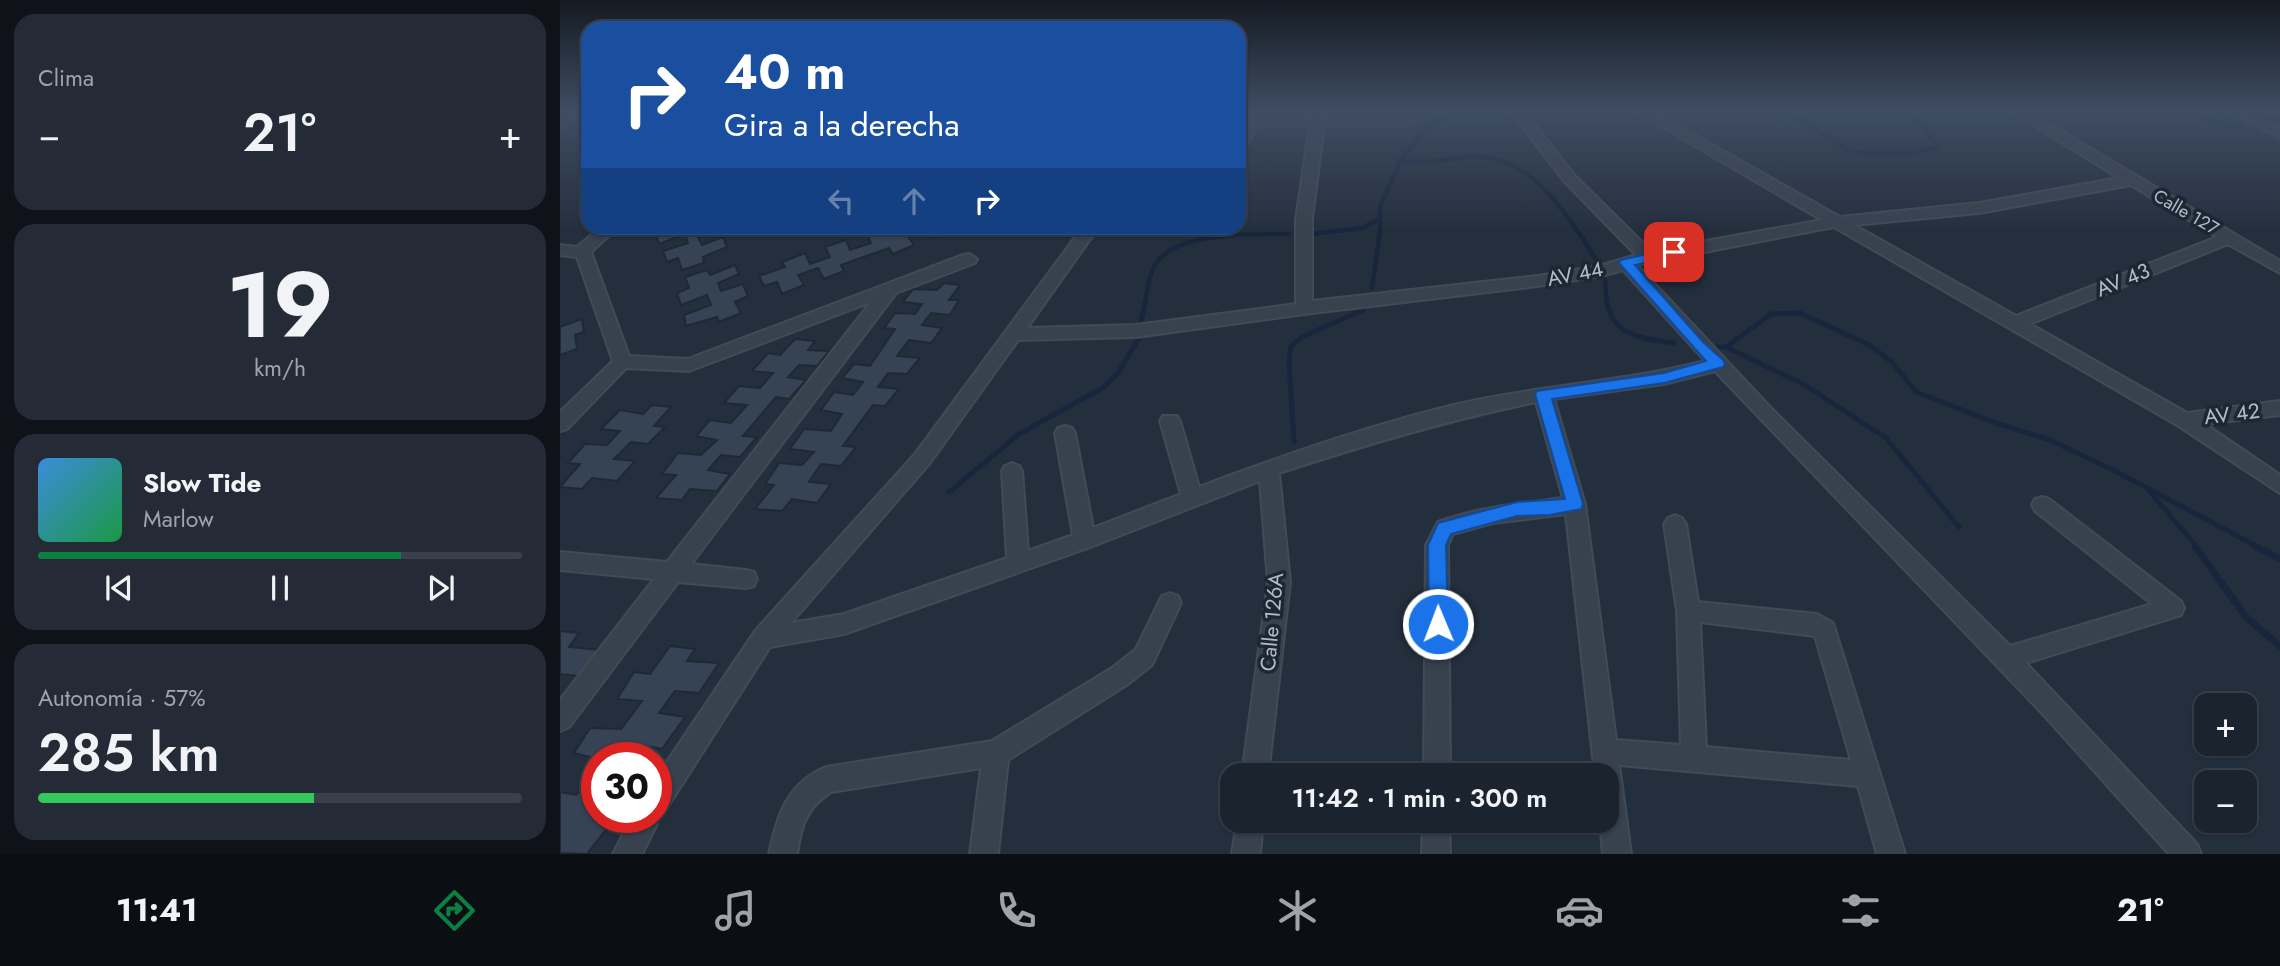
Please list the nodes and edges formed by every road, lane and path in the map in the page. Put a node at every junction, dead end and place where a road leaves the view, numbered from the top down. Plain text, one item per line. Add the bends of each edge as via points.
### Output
1 (1313, 152) edge
2 (1549, 152) edge
3 (1714, 152) edge
4 (2086, 152) edge
5 (2132, 180) junction
6 (1836, 222) junction
7 (601, 235) edge
8 (1085, 235) edge
9 (2229, 237) junction
10 (560, 250) edge
11 (581, 253) junction
12 (1647, 257) junction
13 (969, 259) dead end
14 (1626, 263) junction
15 (2280, 268) edge
16 (890, 289) junction
17 (1304, 308) junction
18 (2016, 323) junction
19 (1014, 334) junction
20 (622, 362) junction
21 (1718, 364) junction
22 (1543, 394) junction
23 (2280, 408) edge
24 (2184, 420) junction
25 (1170, 421) dead end
26 (560, 424) edge
27 (1065, 433) dead end
28 (1269, 469) junction
29 (1012, 471) dead end
30 (2280, 485) edge
31 (1192, 498) junction
32 (1574, 504) junction
33 (2042, 505) dead end
34 (1675, 524) dead end
35 (1085, 540) junction
36 (560, 561) edge
37 (1018, 564) junction
38 (673, 571) junction
39 (746, 579) dead end
40 (1170, 603) dead end
41 (1688, 611) junction
42 (763, 638) junction
43 (2004, 659) junction
44 (560, 719) edge
45 (1605, 751) junction
46 (996, 754) junction
47 (1695, 758) junction
48 (1256, 763) edge
49 (1437, 763) edge
50 (1868, 774) junction
51 (672, 777) edge
52 (638, 833) edge
53 (1248, 833) edge
54 (1436, 833) edge
55 (627, 854) edge
56 (783, 854) edge
57 (984, 854) edge
58 (1245, 854) edge
59 (1436, 854) edge
60 (1618, 854) edge
61 (1891, 854) edge
62 (2187, 854) edge

1 - 17 street via 1304,219
2 - 12 street
3 - 6 street
4 - 5 street, Calle 127
5 - 6 street, AV 44 via 1979,208
5 - 9 street, Calle 127
6 - 12 street, AV 44
6 - 18 street
7 - 11 street
8 - 19 street
9 - 15 street, Calle 127
9 - 18 street, AV 43
10 - 11 street
11 - 20 street
12 - 14 street, AV 44
13 - 16 street
14 - 17 street, AV 44 via 1538,281
14 - 21 street
16 - 20 street via 689,365
16 - 38 street
17 - 19 street, AV 44 via 1136,331
18 - 24 street
19 - 42 street via 922,459
20 - 26 street
21 - 22 street via 1664,378
21 - 43 street
22 - 28 street via 1377,433
22 - 32 street
23 - 24 street, AV 42
24 - 30 street
25 - 31 street
27 - 35 street
28 - 31 street
28 - 48 street, Calle 126A via 1279,582
29 - 37 street
31 - 35 street
32 - 45 street
32 - 49 street via 1517,509 1445,528 1437,545
33 - 43 street via 2173,608
34 - 41 street
35 - 37 street
36 - 38 street
37 - 42 street via 844,624
38 - 39 street
38 - 44 street
40 - 46 street via 1144,656
41 - 47 street
41 - 50 street via 1817,624 1825,630
42 - 51 street
43 - 62 street
45 - 47 street
45 - 60 street
46 - 56 street via 826,780 807,792 791,812
46 - 57 street
47 - 50 street
50 - 61 street
52 - 55 street
53 - 58 street
54 - 59 street

